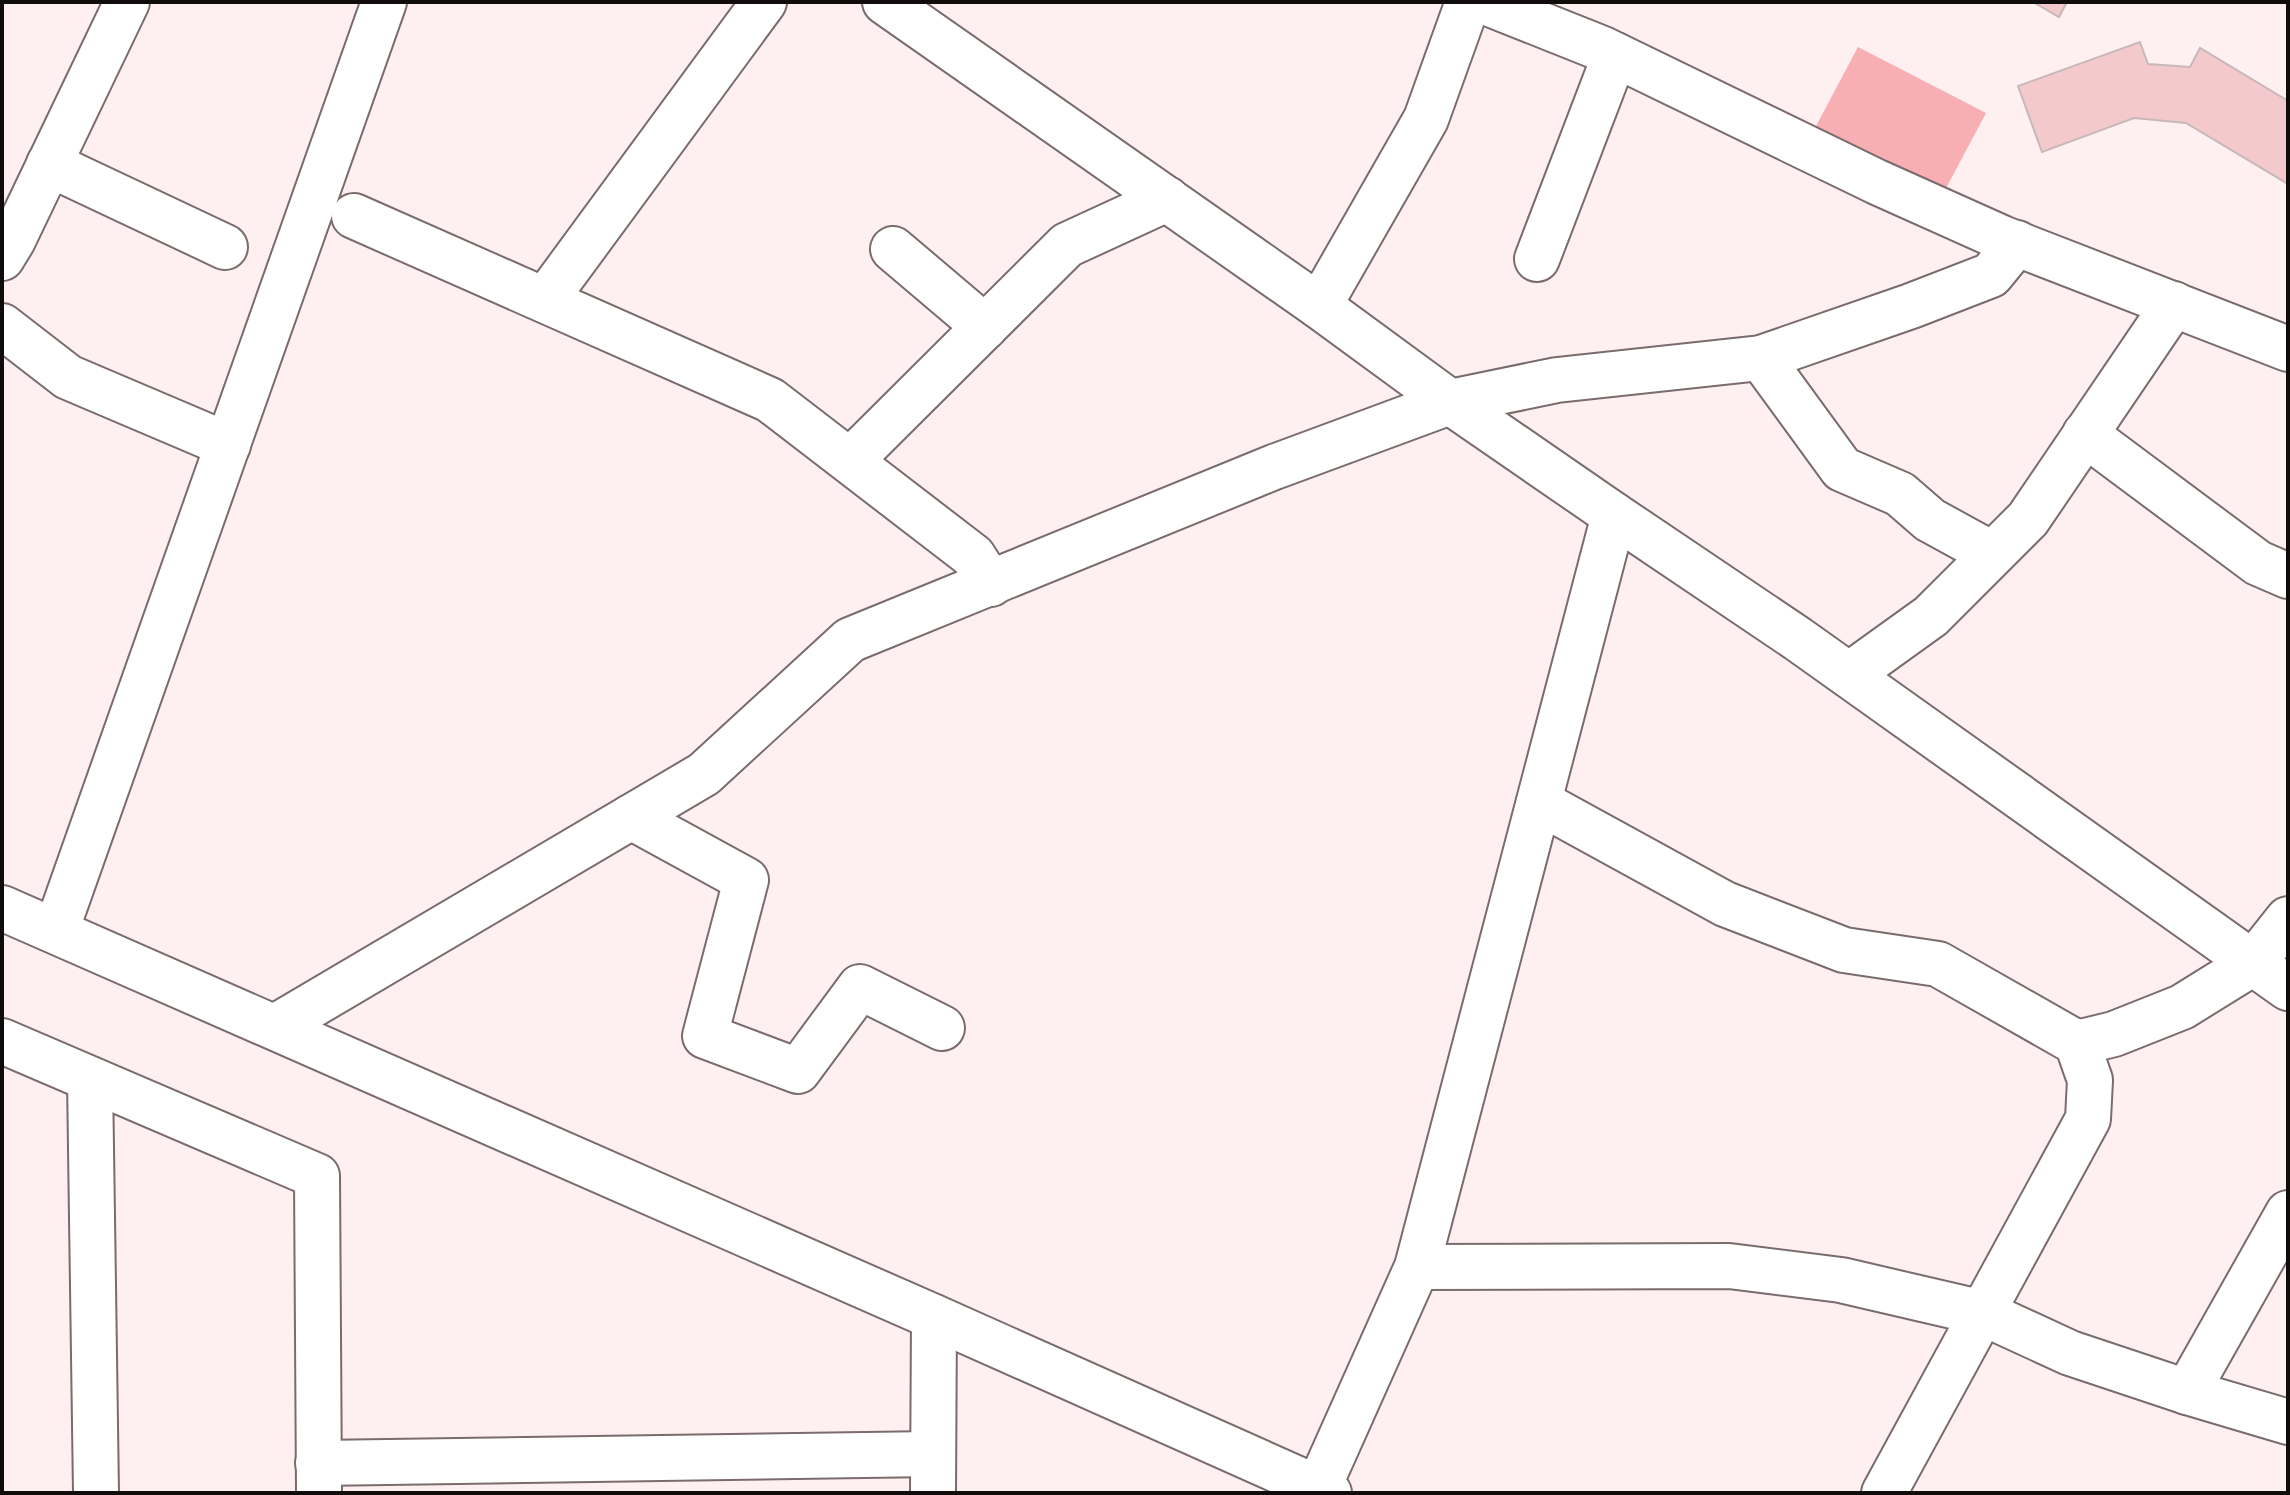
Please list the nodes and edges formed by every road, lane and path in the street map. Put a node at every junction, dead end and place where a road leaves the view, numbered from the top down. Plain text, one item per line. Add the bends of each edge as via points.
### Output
1 (127, 2) edge
2 (384, 2) edge
3 (764, 2) edge
4 (885, 2) edge
5 (1468, 2) edge
6 (1485, 2) edge
7 (1615, 55) junction
8 (49, 164) junction
9 (1167, 199) junction
10 (354, 216) dead end
11 (2017, 243) junction
12 (225, 247) dead end
13 (893, 249) dead end
14 (2, 258) edge
15 (1537, 259) dead end
16 (545, 300) junction
17 (2174, 304) junction
18 (1319, 306) junction
19 (2, 326) edge
20 (985, 327) junction
21 (2288, 349) edge
22 (1761, 358) junction
23 (1450, 402) junction
24 (2085, 434) junction
25 (228, 445) junction
26 (850, 461) junction
27 (1614, 515) junction
28 (1992, 554) junction
29 (2288, 576) edge
30 (991, 584) junction
31 (1849, 675) junction
32 (1539, 802) junction
33 (631, 817) junction
34 (2, 908) edge
35 (2288, 919) edge
36 (56, 931) junction
37 (2271, 976) edge
38 (275, 1027) junction
39 (942, 1028) dead end
40 (2, 1041) edge
41 (2077, 1043) junction
42 (90, 1079) junction
43 (2288, 1213) edge
44 (1417, 1267) junction
45 (1983, 1313) junction
46 (934, 1317) junction
47 (2187, 1392) junction
48 (2288, 1422) edge
49 (933, 1474) edge
50 (318, 1478) edge
51 (1321, 1492) edge
52 (96, 1493) edge
53 (1884, 1493) edge

1 - 8 street
2 - 25 street
3 - 16 street
4 - 9 street
5 - 18 street via 1426,119
6 - 7 street
7 - 11 street via 1877,182
7 - 15 street
8 - 12 street
8 - 14 street
9 - 18 street
9 - 20 street via 1067,245
10 - 16 street
11 - 17 street
11 - 22 street via 1991,275
13 - 20 street
16 - 26 street via 770,400
17 - 21 street
17 - 24 street
18 - 23 street
19 - 25 street via 68,377
20 - 26 street
22 - 23 street via 1557,380
22 - 28 street via 1842,469 1900,494 1930,520
23 - 27 street
23 - 30 street via 1274,467
24 - 28 street via 2028,519
24 - 29 street via 2258,563
25 - 36 street
26 - 30 street via 973,556
27 - 31 street
27 - 32 street
28 - 31 street via 1931,616
30 - 33 street via 850,640 704,774
31 - 37 street
32 - 41 street via 1725,904 1844,950 1938,964
32 - 44 street
33 - 38 street
33 - 39 street via 746,880 705,1036 798,1071 860,987
34 - 36 street
35 - 37 street
36 - 38 street
37 - 41 street
38 - 46 street
40 - 42 street
41 - 45 street via 2090,1080 2088,1119
42 - 50 street via 317,1176
42 - 52 street
43 - 47 street
44 - 45 street via 1729,1266 1841,1280
44 - 51 street
45 - 47 street via 2070,1353
45 - 53 street
46 - 49 street
46 - 51 street
47 - 48 street
49 - 50 street

